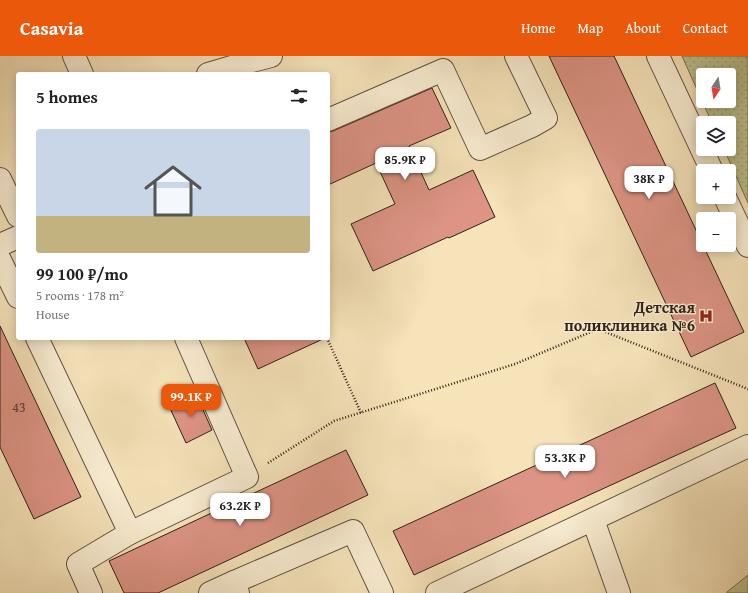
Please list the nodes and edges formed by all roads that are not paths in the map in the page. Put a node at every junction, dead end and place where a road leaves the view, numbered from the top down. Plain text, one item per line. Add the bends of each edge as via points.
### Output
1 (74, 56) edge
2 (516, 56) edge
3 (658, 56) edge
4 (265, 61) edge
5 (81, 72) edge
6 (217, 72) edge
7 (330, 119) edge
8 (709, 164) edge
9 (0, 179) edge
10 (728, 204) edge
11 (16, 212) edge
12 (16, 238) edge
13 (0, 245) edge
14 (748, 246) edge
15 (0, 260) edge
16 (16, 293) edge
17 (38, 340) edge
18 (187, 340) edge
19 (748, 446) edge
20 (593, 520) junction
21 (130, 533) junction
22 (236, 588) edge
23 (91, 593) edge
24 (210, 593) edge
25 (382, 593) edge
26 (437, 593) edge
27 (618, 593) edge

1 - 5 lane
2 - 7 lane via 546,118 480,149 443,70
3 - 8 lane
4 - 6 lane
9 - 11 lane
10 - 14 lane
12 - 13 lane
15 - 16 lane
17 - 21 lane
18 - 21 lane via 247,477
19 - 20 lane
20 - 26 lane
20 - 27 lane
21 - 23 lane via 78,564
22 - 24 lane
22 - 25 lane via 353,531

